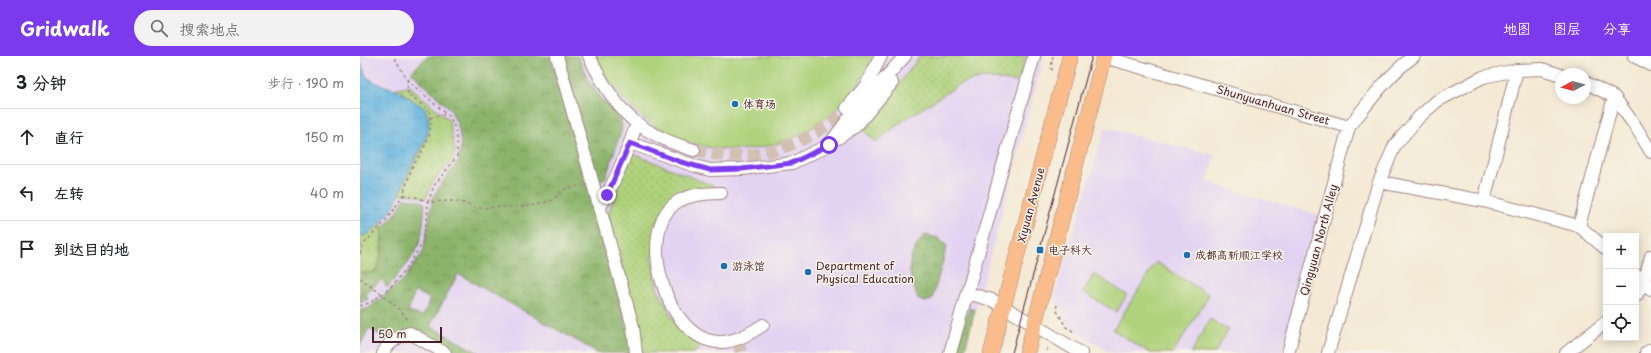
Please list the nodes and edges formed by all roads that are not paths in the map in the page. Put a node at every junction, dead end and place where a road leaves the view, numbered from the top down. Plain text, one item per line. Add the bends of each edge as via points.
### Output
1 (557, 56) edge
2 (589, 56) edge
3 (881, 56) edge
4 (905, 56) edge
5 (912, 56) edge
6 (1034, 56) edge
7 (1070, 56) edge
8 (1104, 56) edge
9 (1414, 56) edge
10 (1634, 56) edge
11 (1651, 65) edge
12 (1517, 70) junction
13 (1555, 73) edge
14 (1591, 85) edge
15 (1614, 97) junction
16 (844, 112) tunnel mouth
17 (637, 123) junction
18 (1349, 127) junction
19 (630, 143) junction
20 (829, 145) junction
21 (694, 150) tunnel mouth
22 (1651, 152) edge
23 (1379, 182) junction
24 (721, 192) dead end
25 (1484, 201) junction
26 (600, 207) junction
27 (1579, 226) junction
28 (1603, 246) edge
29 (1651, 256) edge
30 (1644, 282) edge
31 (1639, 291) edge
32 (967, 293) junction
33 (1005, 306) junction
34 (1603, 324) edge
35 (1036, 325) junction
36 (763, 326) dead end
37 (383, 353) edge
38 (445, 353) edge
39 (636, 353) edge
40 (950, 353) edge
41 (991, 353) edge
42 (1027, 353) edge
43 (1081, 353) edge
44 (1288, 353) edge
45 (1328, 353) edge
46 (1566, 353) edge

1 - 26 street
2 - 17 street via 600,79
3 - 16 street via 867,84
4 - 20 street
5 - 20 street via 857,125
6 - 32 street
7 - 33 main road, Xiyuan Avenue
8 - 18 street, Shunyuanhuan Street
8 - 35 main road
9 - 18 street via 1373,96
10 - 11 street
12 - 13 street via 1542,69
12 - 23 street via 1483,77 1437,101 1419,116 1395,145
12 - 25 street
14 - 15 street
15 - 22 street
15 - 27 street
17 - 19 street
17 - 21 street via 664,139
18 - 44 street, Qingyuan North Alley
19 - 20 street via 710,170 792,163
19 - 26 street
23 - 25 street
23 - 45 street
24 - 36 street via 703,193 677,202 665,215 658,243 661,279 673,310 696,335 720,342 738,339
25 - 27 street
26 - 39 street via 633,327
27 - 28 street
29 - 30 street
30 - 31 street
32 - 33 street
32 - 40 street
33 - 35 street
33 - 41 main road, Xiyuan Avenue
34 - 46 street
35 - 42 main road
35 - 43 street
37 - 38 street via 398,336 410,334

